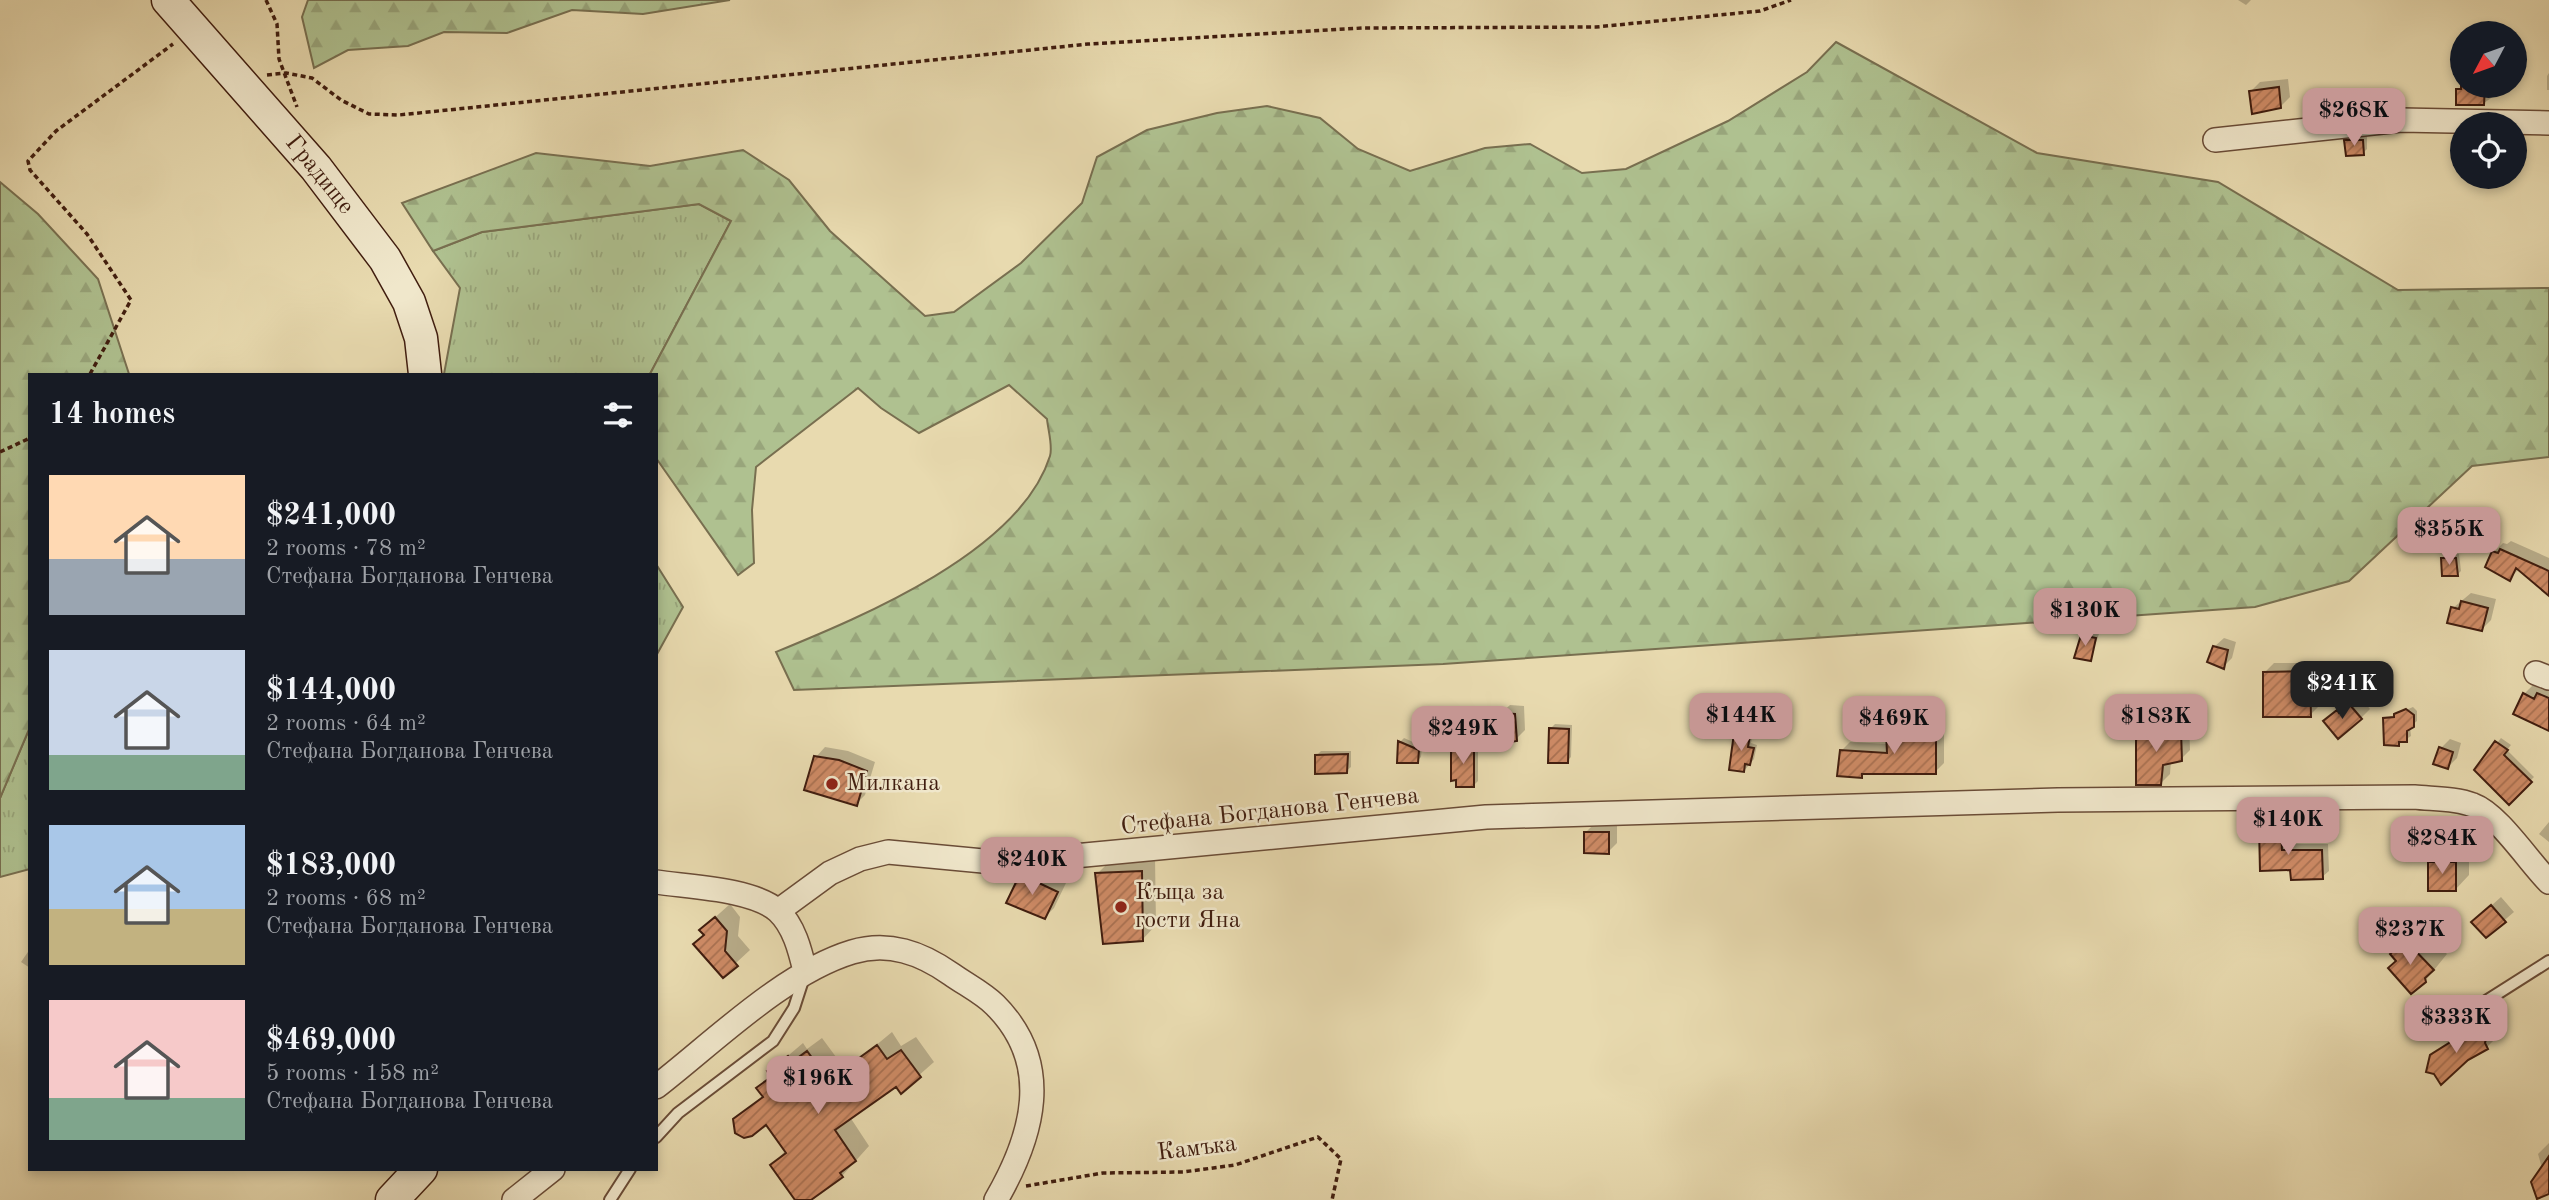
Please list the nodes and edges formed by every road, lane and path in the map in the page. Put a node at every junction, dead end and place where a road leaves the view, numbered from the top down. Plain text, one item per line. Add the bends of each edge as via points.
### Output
1 (167, 0) edge
2 (266, 0) edge
3 (1791, 0) edge
4 (192, 28) junction
5 (286, 74) junction
6 (236, 78) junction
7 (300, 117) dead end
8 (2549, 123) edge
9 (2215, 140) dead end
10 (91, 373) edge
11 (425, 373) edge
12 (28, 439) edge
13 (0, 453) edge
14 (658, 882) edge
15 (2549, 882) edge
16 (778, 911) junction
17 (2549, 961) edge
18 (805, 971) junction
19 (2465, 1015) dead end
20 (658, 1085) edge
21 (658, 1135) edge
22 (419, 1171) edge
23 (550, 1171) edge
24 (629, 1171) edge
25 (1000, 1194) edge
26 (391, 1200) edge
27 (514, 1200) edge
28 (610, 1200) edge
29 (1332, 1200) edge

1 - 4 street, Градище
2 - 5 path via 277,24 279,59
3 - 5 path via 1760,11 1596,27 1363,28 1088,44 399,115 369,114 312,78
4 - 6 street, Градище
4 - 10 path via 56,131 28,160 30,170 87,234 131,300
5 - 6 path
5 - 7 path
6 - 11 street, Градище via 316,168 385,259 409,302 421,338
8 - 9 street via 2401,120
12 - 13 path
14 - 16 street via 755,898
15 - 16 street, Стефана Богданова Генчева via 2493,819 2474,805 2449,800 2058,800 1486,817 1032,860 983,861 888,852 830,873
16 - 18 street via 792,930
17 - 19 lane
18 - 20 street
18 - 21 lane via 794,1008 773,1041 678,1113
18 - 25 street via 853,952 884,947 922,956 994,1004 1019,1036 1031,1074 1028,1134
22 - 26 street
23 - 27 street
24 - 28 lane
25 - 29 path, Камъка via 1103,1172 1183,1172 1235,1165 1318,1137 1341,1158

